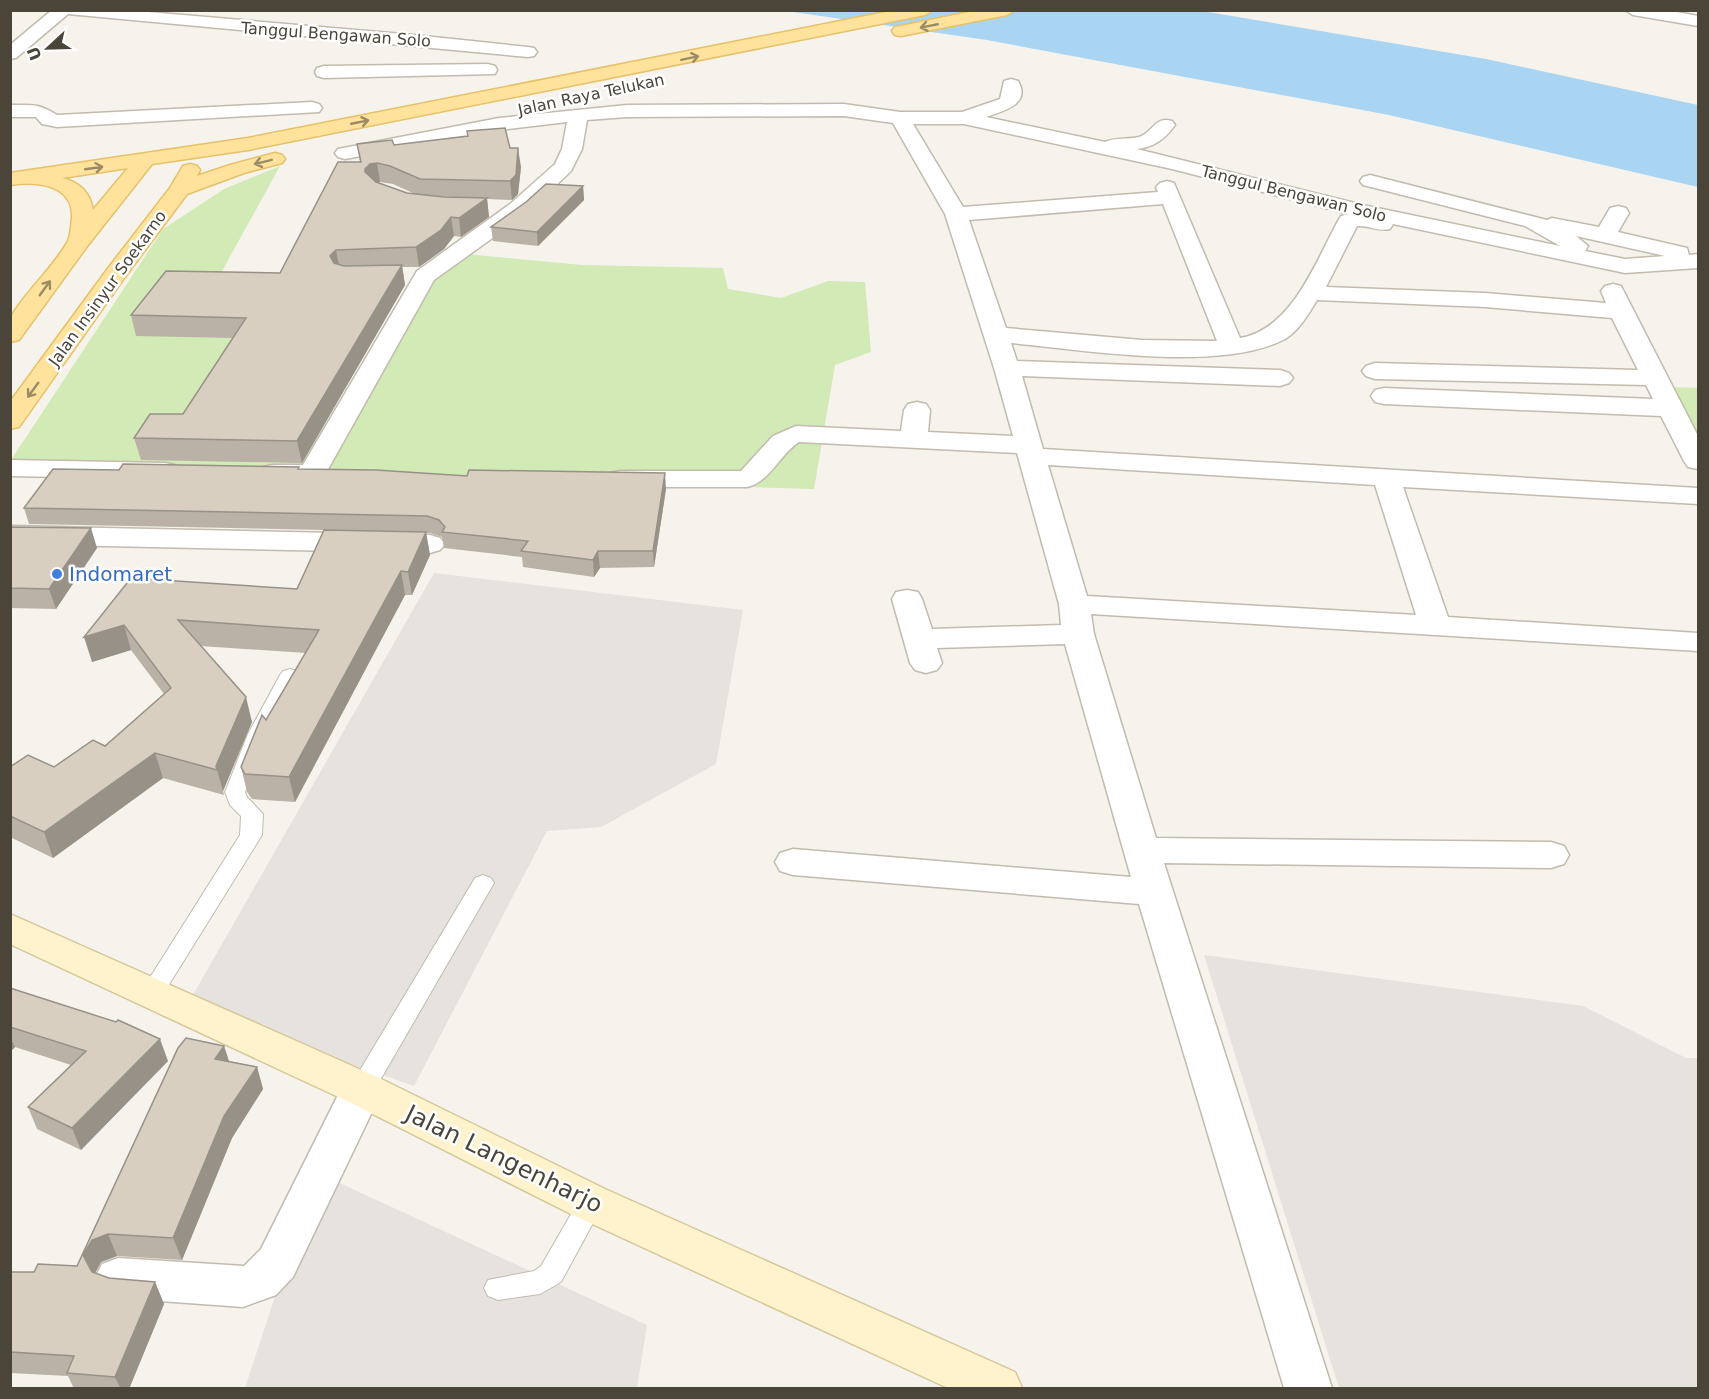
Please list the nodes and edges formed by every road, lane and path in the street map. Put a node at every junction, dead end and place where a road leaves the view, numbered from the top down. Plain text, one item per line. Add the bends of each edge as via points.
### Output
1 (63, 10) edge
2 (71, 10) edge
3 (925, 10) edge
4 (1007, 10) edge
5 (1633, 10) edge
6 (363, 20) dead end
7 (1698, 21) edge
8 (350, 35) junction
9 (13, 50) edge
10 (528, 52) dead end
11 (488, 70) dead end
12 (324, 72) junction
13 (1011, 85) dead end
14 (312, 108) junction
15 (10, 111) edge
16 (578, 115) junction
17 (900, 118) junction
18 (964, 118) junction
19 (1165, 125) dead end
20 (319, 130) junction
21 (1096, 146) junction
22 (199, 153) junction
23 (345, 153) dead end
24 (144, 161) junction
25 (13, 178) edge
26 (1370, 181) dead end
27 (180, 190) junction
28 (486, 208) edge
29 (518, 209) junction
30 (1618, 213) dead end
31 (956, 214) junction
32 (1533, 221) junction
33 (1605, 235) junction
34 (80, 240) junction
35 (1450, 240) dead end
36 (1698, 260) edge
37 (1615, 264) junction
38 (1309, 293) junction
39 (1621, 312) junction
40 (996, 334) junction
41 (10, 335) edge
42 (1232, 348) junction
43 (1007, 368) junction
44 (1375, 371) dead end
45 (1280, 378) dead end
46 (1656, 378) junction
47 (1384, 396) dead end
48 (1670, 408) junction
49 (917, 410) dead end
50 (10, 421) edge
51 (914, 439) junction
52 (1030, 451) junction
53 (1698, 461) edge
54 (10, 468) edge
55 (192, 471) edge
56 (252, 472) edge
57 (1386, 477) junction
58 (598, 478) edge
59 (1698, 496) edge
60 (10, 535) edge
61 (430, 544) dead end
62 (908, 599) dead end
63 (1076, 619) junction
64 (1435, 626) junction
65 (1698, 642) edge
66 (290, 675) edge
67 (1144, 850) junction
68 (1551, 855) dead end
69 (793, 862) dead end
70 (483, 883) dead end
71 (1154, 892) junction
72 (10, 928) edge
73 (152, 993) junction
74 (362, 1089) junction
75 (591, 1203) junction
76 (118, 1278) edge
77 (498, 1288) dead end
78 (998, 1389) edge
79 (1308, 1389) edge

1 - 9 street
2 - 8 street, Tanggul Bengawan Solo
20 -> 3 main road, Jalan Raya Telukan
4 -> 27 main road, Jalan Raya Telukan via 345,142 237,169
5 - 7 street
6 - 8 street
8 - 10 street, Tanggul Bengawan Solo
8 - 12 street
11 - 12 street
12 - 14 street
13 - 18 street via 1007,103
14 - 15 street via 57,120 49,120 39,111
14 - 20 street
16 - 17 street via 627,111 844,110
16 - 23 street via 498,124
16 - 29 street via 573,149 564,167
17 - 18 street
17 - 31 street
18 - 21 street, Tanggul Bengawan Solo
19 - 21 street via 1147,141
20 - 22 main road, Jalan Raya Telukan
21 - 37 street, Tanggul Bengawan Solo via 1362,211
22 - 24 main road, Jalan Raya Telukan
22 - 27 main road, Jalan Insinyur Soekarno
25 -> 24 main road, Jalan Raya Telukan
24 - 34 main road
25 - 34 main road via 53,181 72,188 85,214
26 - 32 street
27 -> 50 main road, Jalan Insinyur Soekarno
28 - 29 street
29 - 56 street via 414,276 324,474
30 - 33 street
31 - 40 street
31 - 42 street via 1168,192
32 - 33 street
32 - 37 street
33 - 36 street
41 -> 34 main road
35 - 38 street via 1361,219 1349,221
36 - 37 street, Tanggul Bengawan Solo
37 - 39 street via 1613,292
38 - 39 street via 1485,300
38 - 42 street via 1278,332
39 - 46 street
40 - 42 street via 1137,347
40 - 43 street
43 - 45 street
43 - 52 street
44 - 46 street
46 - 48 street
47 - 48 street
48 - 53 street
49 - 51 street
51 - 52 street
51 - 58 street via 796,434 786,437 756,474 747,479
52 - 57 street
52 - 63 street
54 - 55 street
57 - 59 street
57 - 64 street
60 - 61 street
62 - 63 street via 922,651
63 - 64 street
63 - 67 street
64 - 65 street
66 - 73 lane via 258,734 235,792 237,800 252,814 251,835
67 - 68 street
67 - 71 street
69 - 71 street
70 - 74 lane
71 - 79 street
72 - 73 main road, Jalan Langenharjo
73 - 74 main road, Jalan Langenharjo
74 - 75 main road, Jalan Langenharjo
74 - 76 street via 278,1263 260,1281 243,1287
75 - 77 lane via 551,1274 534,1284
75 - 78 main road, Jalan Langenharjo

